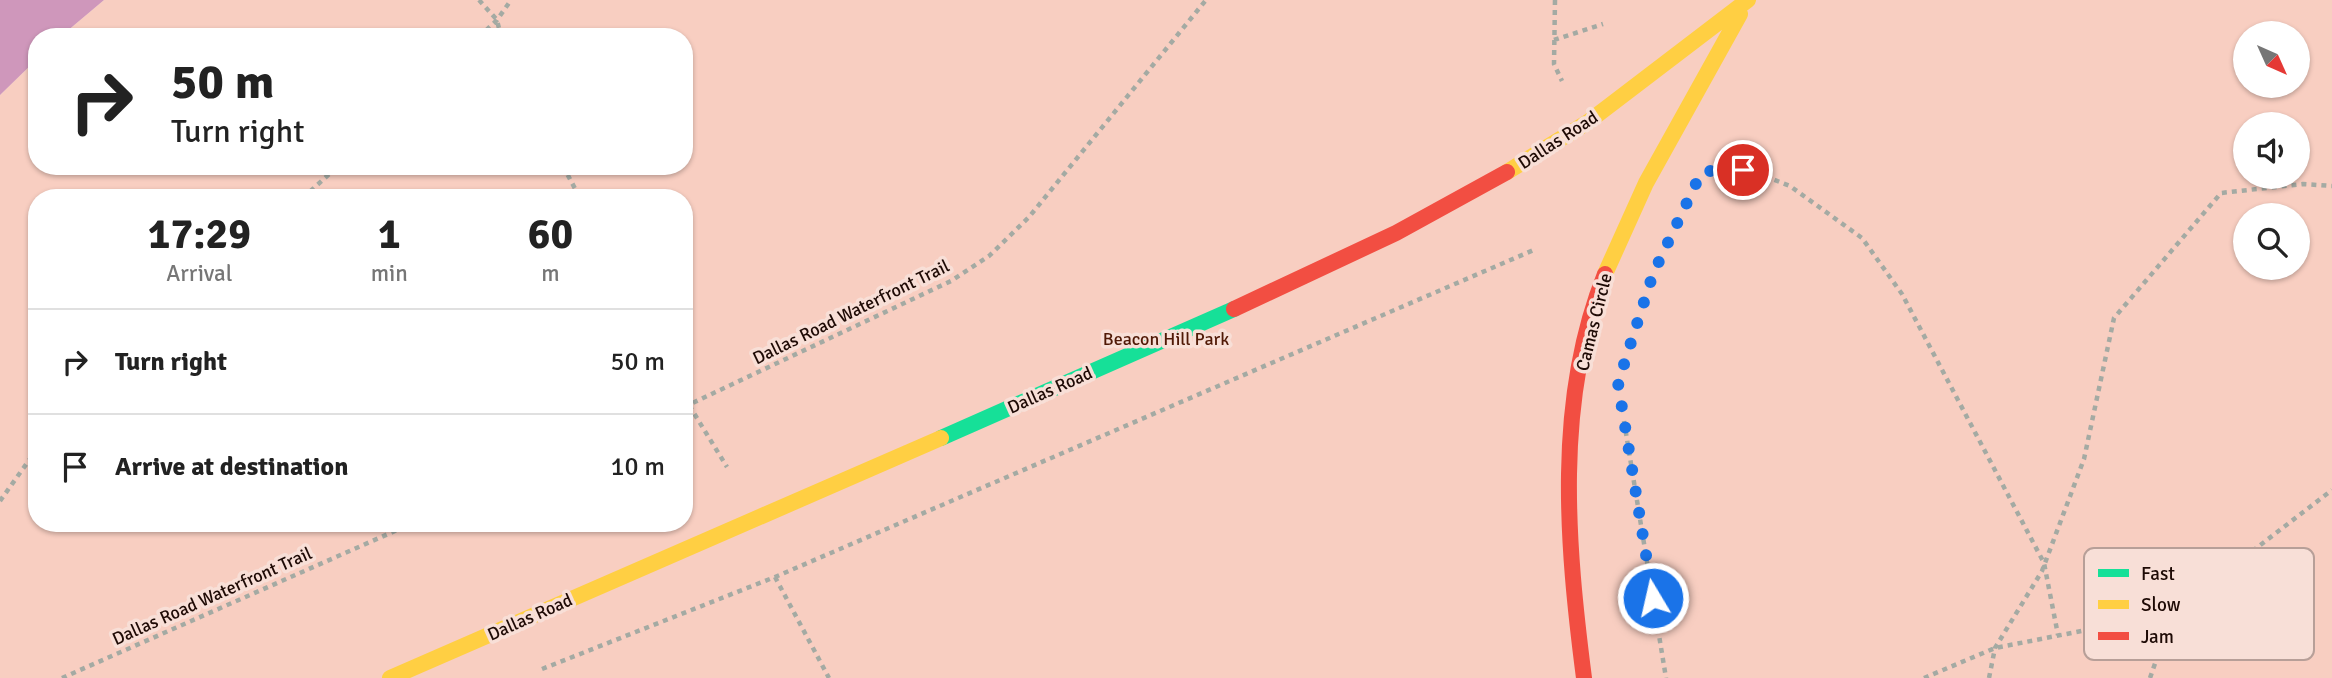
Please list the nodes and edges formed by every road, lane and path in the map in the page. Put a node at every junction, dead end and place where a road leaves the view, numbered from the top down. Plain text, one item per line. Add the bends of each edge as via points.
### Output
1 (479, 0) edge
2 (511, 0) edge
3 (1206, 0) edge
4 (1555, 0) edge
5 (1748, 0) edge
6 (497, 20) junction
7 (1603, 24) dead end
8 (489, 28) edge
9 (499, 28) edge
10 (1554, 40) junction
11 (1568, 90) dead end
12 (1701, 173) dead end
13 (328, 175) edge
14 (2332, 186) edge
15 (313, 189) edge
16 (1536, 249) dead end
17 (693, 403) edge
18 (1622, 410) dead end
19 (693, 416) edge
20 (28, 462) edge
21 (727, 467) dead end
22 (2332, 490) edge
23 (0, 501) edge
24 (393, 532) edge
25 (2256, 548) edge
26 (2045, 563) junction
27 (775, 577) junction
28 (2084, 630) edge
29 (2058, 635) junction
30 (1995, 648) junction
31 (2156, 660) edge
32 (531, 673) dead end
33 (62, 678) edge
34 (390, 678) edge
35 (829, 678) edge
36 (1584, 678) edge
37 (1665, 678) edge
38 (1924, 678) edge
39 (1989, 678) edge
40 (2150, 678) edge

1 - 6 path
2 - 6 path
3 - 17 path, Dallas Road Waterfront Trail via 1038,207 989,256 951,281
4 - 10 path
5 - 34 main road, Dallas Road via 1588,122 1396,233 1204,323
5 - 36 main road, Camas Circle via 1620,236 1598,291 1573,420 1572,562
6 - 8 path
6 - 9 path
7 - 10 path
10 - 11 path via 1554,64
12 - 26 path via 1729,167 1779,182 1862,238 1902,294
13 - 15 path
14 - 26 path via 2303,184 2221,193 2113,317 2084,459
16 - 27 path
18 - 37 path
19 - 21 path
20 - 23 path
22 - 25 path
24 - 33 path, Dallas Road Waterfront Trail
26 - 29 path
26 - 30 path
27 - 32 path
27 - 35 path
28 - 29 path
29 - 30 path
30 - 38 path
30 - 39 path
31 - 40 path

